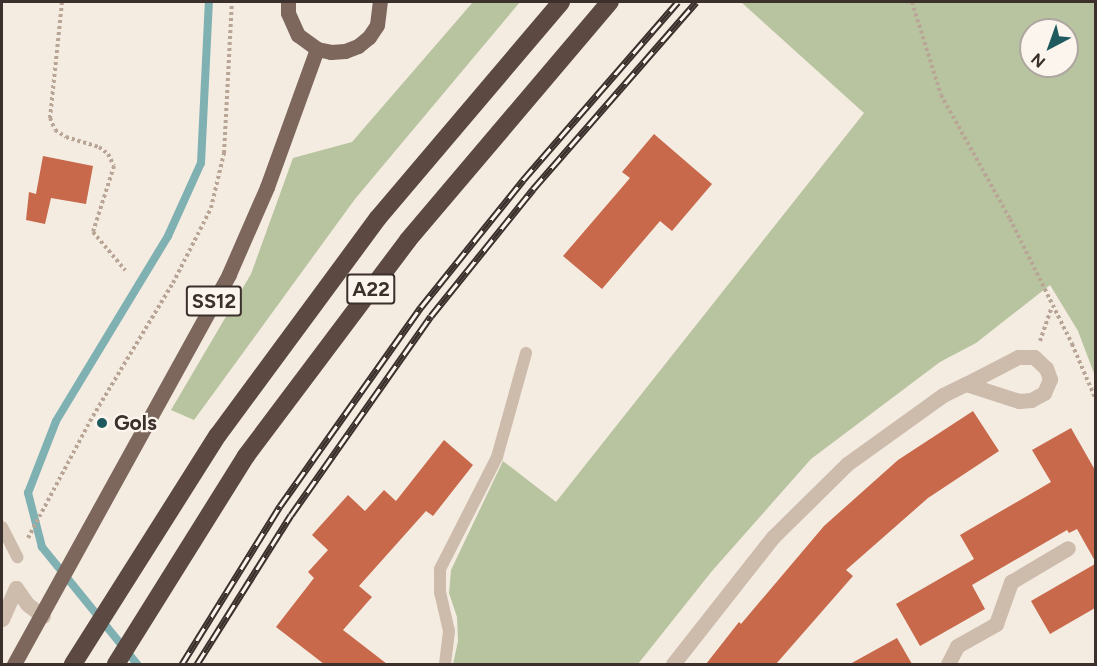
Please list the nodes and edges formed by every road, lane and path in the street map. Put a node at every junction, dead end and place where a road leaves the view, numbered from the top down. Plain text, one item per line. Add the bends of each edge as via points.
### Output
1 (62, 2) edge
2 (232, 2) edge
3 (288, 2) edge
4 (380, 2) edge
5 (561, 2) edge
6 (610, 2) edge
7 (912, 2) edge
8 (317, 49) junction
9 (125, 270) dead end
10 (1052, 308) junction
11 (526, 352) dead end
12 (1034, 357) junction
13 (966, 384) junction
14 (1095, 400) edge
15 (2, 527) edge
16 (1068, 548) dead end
17 (20, 552) joint
18 (43, 616) junction
19 (2, 619) edge
20 (14, 664) edge
21 (73, 664) edge
22 (116, 664) edge
23 (445, 664) edge
24 (673, 664) edge
25 (948, 664) edge

1 - 9 path via 50,118 55,130 99,147 114,166 93,232
2 - 17 path via 224,153 211,208 173,283 93,416
3 - 8 main road via 288,13 298,35
4 - 8 main road via 377,25 358,46 331,52
5 - 21 highway, A22 via 378,218 218,435
6 - 22 highway, A22 via 408,240 246,456
7 - 10 path via 941,95 1010,219
8 - 18 main road, SS12 via 267,187 229,274
10 - 12 path
10 - 14 path
11 - 23 lane via 497,457 440,569 440,593 449,631
12 - 13 street via 1018,357
12 - 13 street via 1046,368 1050,379 1044,393 1031,400 1019,401
13 - 24 street via 847,464 773,537
15 - 17 lane
16 - 25 street via 1011,582 996,624 957,646
18 - 19 street via 27,604 16,588
18 - 20 main road, SS12

